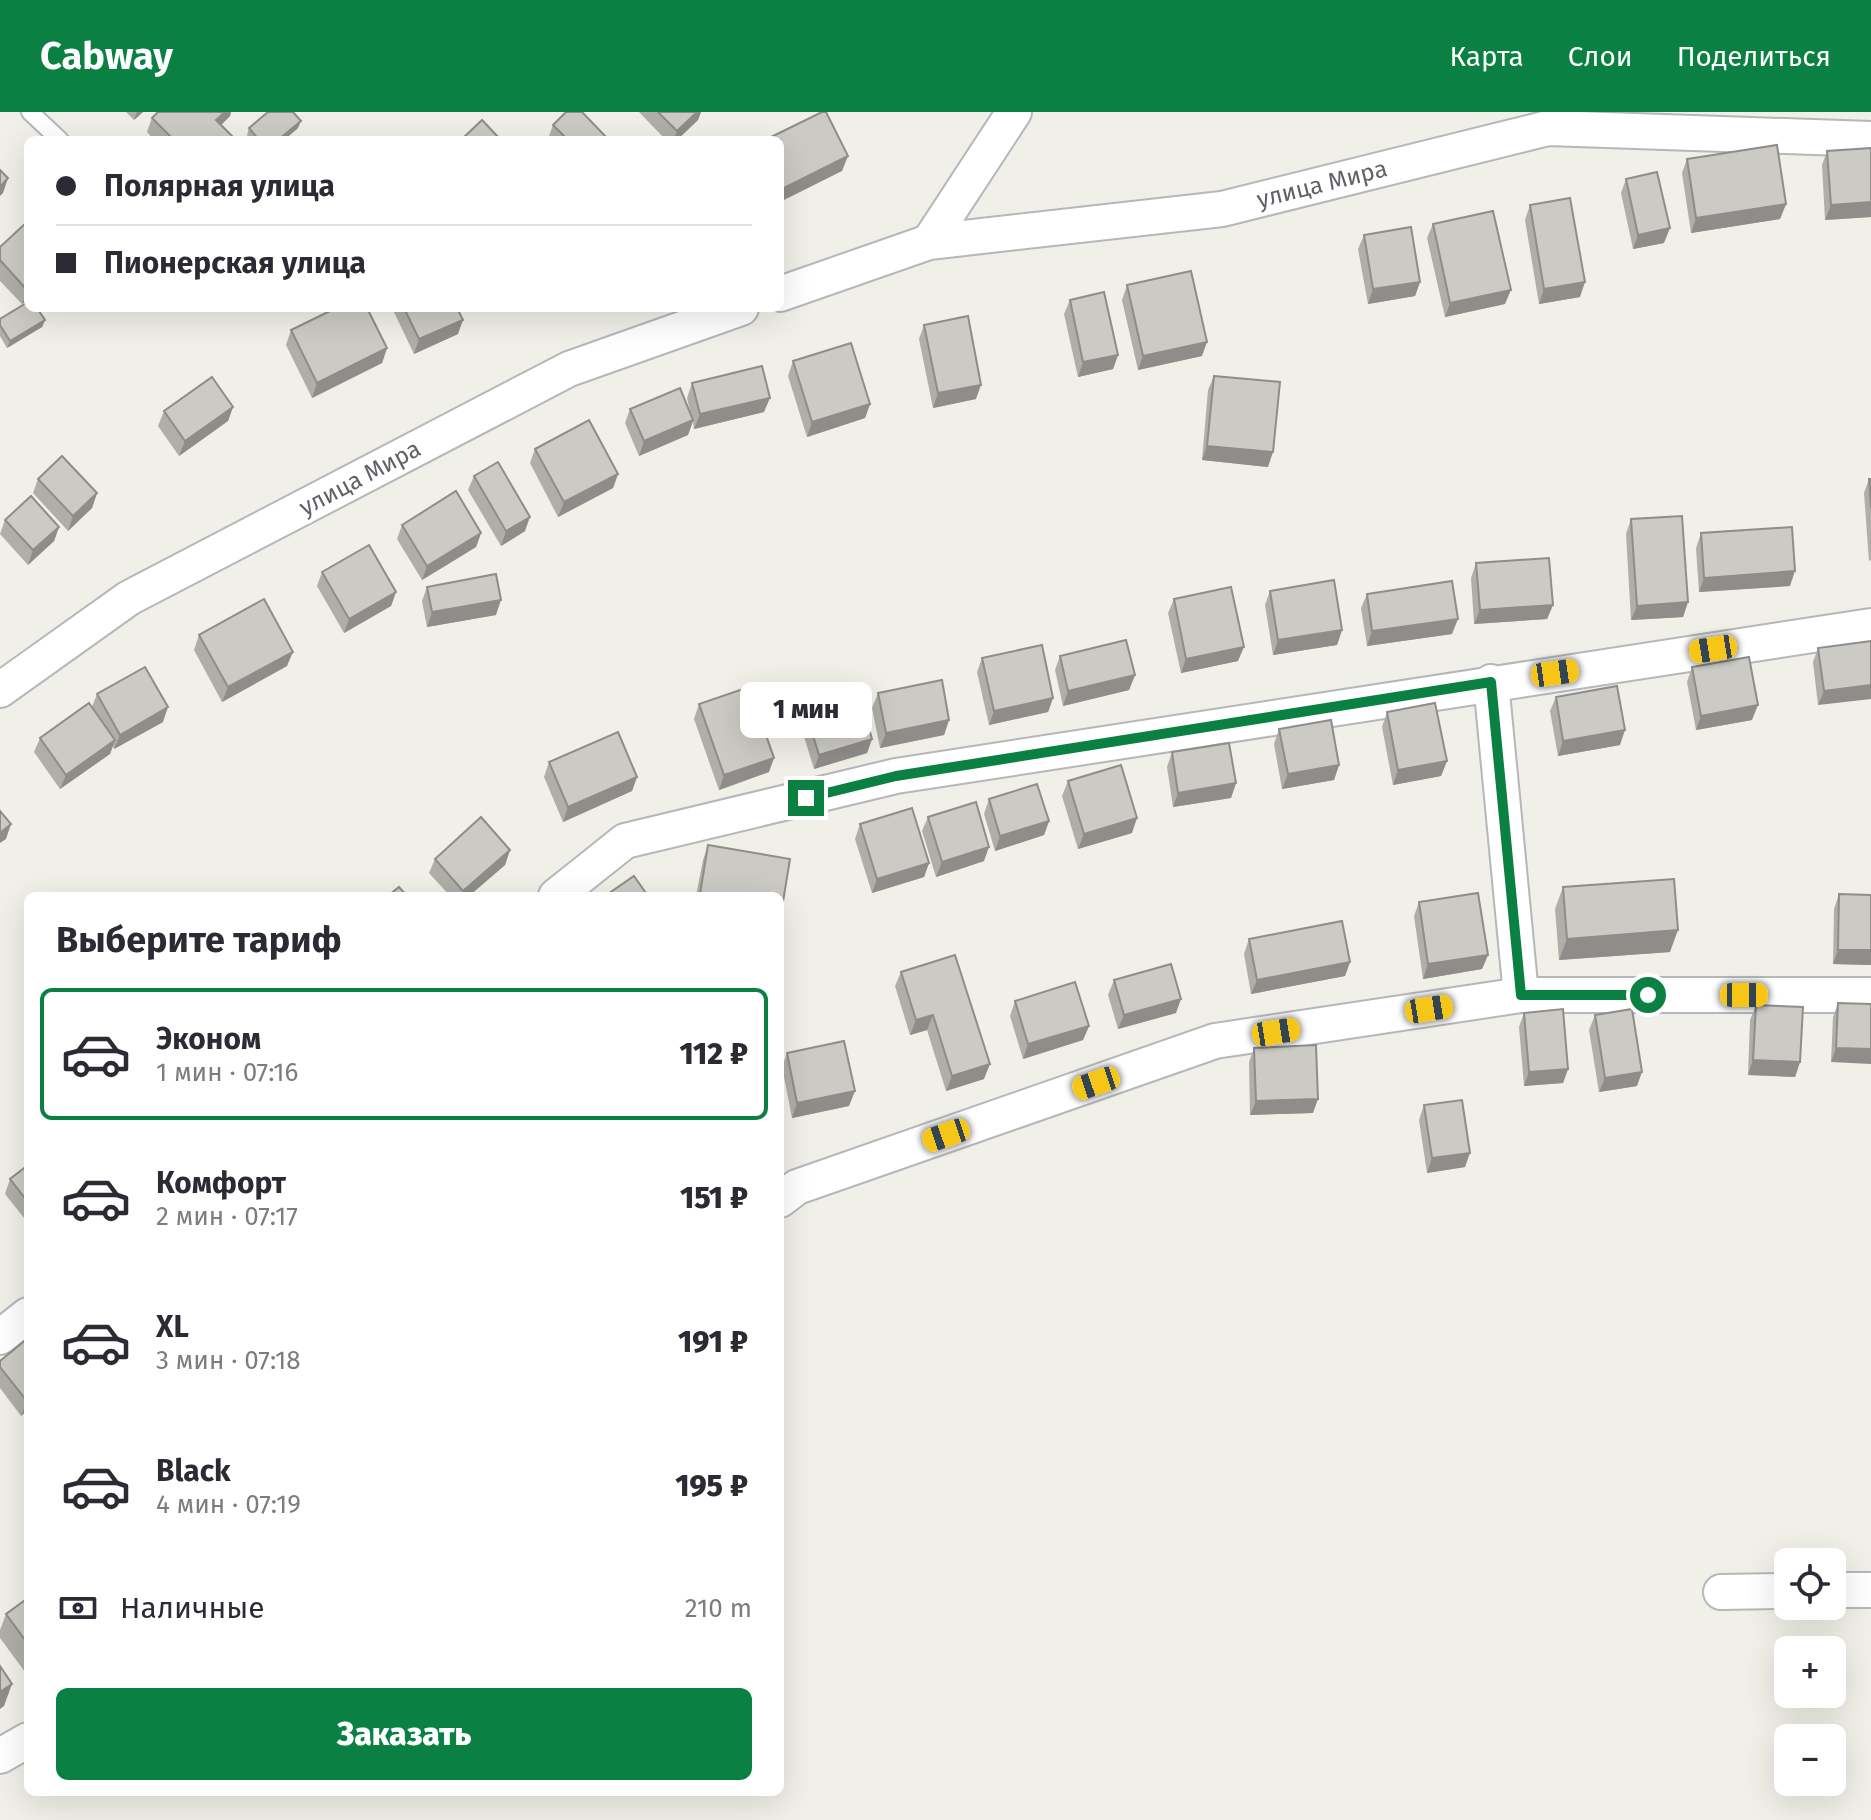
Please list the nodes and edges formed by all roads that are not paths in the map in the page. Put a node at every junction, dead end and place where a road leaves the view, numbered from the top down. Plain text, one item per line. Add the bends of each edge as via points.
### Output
1 (30, 112) edge
2 (1014, 112) edge
3 (56, 136) edge
4 (1871, 139) edge
5 (929, 242) junction
6 (784, 293) edge
7 (730, 312) edge
8 (1871, 626) edge
9 (1491, 682) junction
10 (0, 690) edge
11 (561, 892) edge
12 (1521, 995) junction
13 (1871, 995) edge
14 (784, 1197) edge
15 (24, 1318) edge
16 (0, 1337) edge
17 (1846, 1590) edge
18 (1871, 1590) edge
19 (1774, 1591) edge
20 (1721, 1592) dead end
21 (24, 1742) edge
22 (0, 1756) edge

1 - 3 lane
2 - 5 street
4 - 5 street, улица Мира via 1548,128 1222,209
5 - 6 street, улица Мира
7 - 10 street, улица Мира via 569,369 129,598
8 - 9 street
9 - 11 street via 896,776 625,841
9 - 12 street
12 - 13 street
12 - 14 street via 1215,1041 797,1187
15 - 16 street
17 - 18 street
19 - 20 street
21 - 22 street

